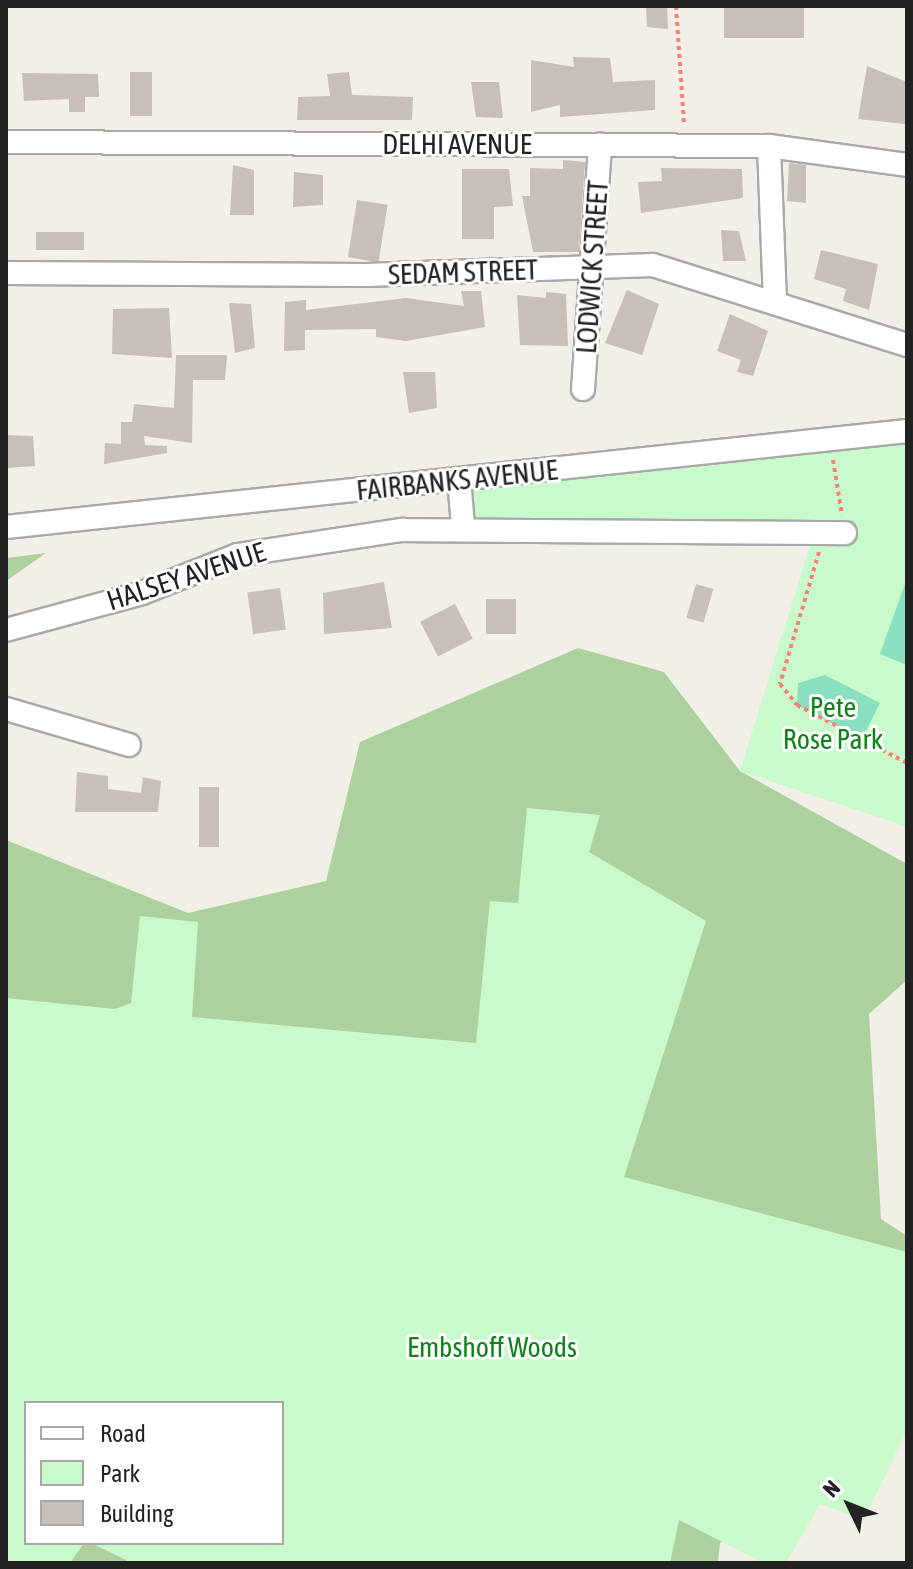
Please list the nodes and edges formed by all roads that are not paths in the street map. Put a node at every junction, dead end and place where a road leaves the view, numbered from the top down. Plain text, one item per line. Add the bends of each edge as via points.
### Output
1 (6, 142) edge
2 (600, 145) junction
3 (769, 146) junction
4 (907, 165) edge
5 (595, 269) junction
6 (6, 273) edge
7 (775, 301) junction
8 (907, 345) edge
9 (583, 389) dead end
10 (907, 431) edge
11 (459, 479) junction
12 (463, 526) junction
13 (6, 527) edge
14 (845, 533) road end
15 (6, 630) edge
16 (6, 709) edge
17 (129, 745) dead end

1 - 2 street, DELHI AVENUE
2 - 3 street, DELHI AVENUE
2 - 5 street, LODWICK STREET
3 - 4 street, DELHI AVENUE
3 - 7 street
5 - 6 street, SEDAM STREET
5 - 7 street, SEDAM STREET via 667,267
5 - 9 street, LODWICK STREET
7 - 8 street, SEDAM STREET
10 - 11 street, FAIRBANKS AVENUE
11 - 12 street
11 - 13 street, FAIRBANKS AVENUE
12 - 14 street, HALSEY AVENUE
12 - 15 street, HALSEY AVENUE via 238,555 142,593
16 - 17 street

